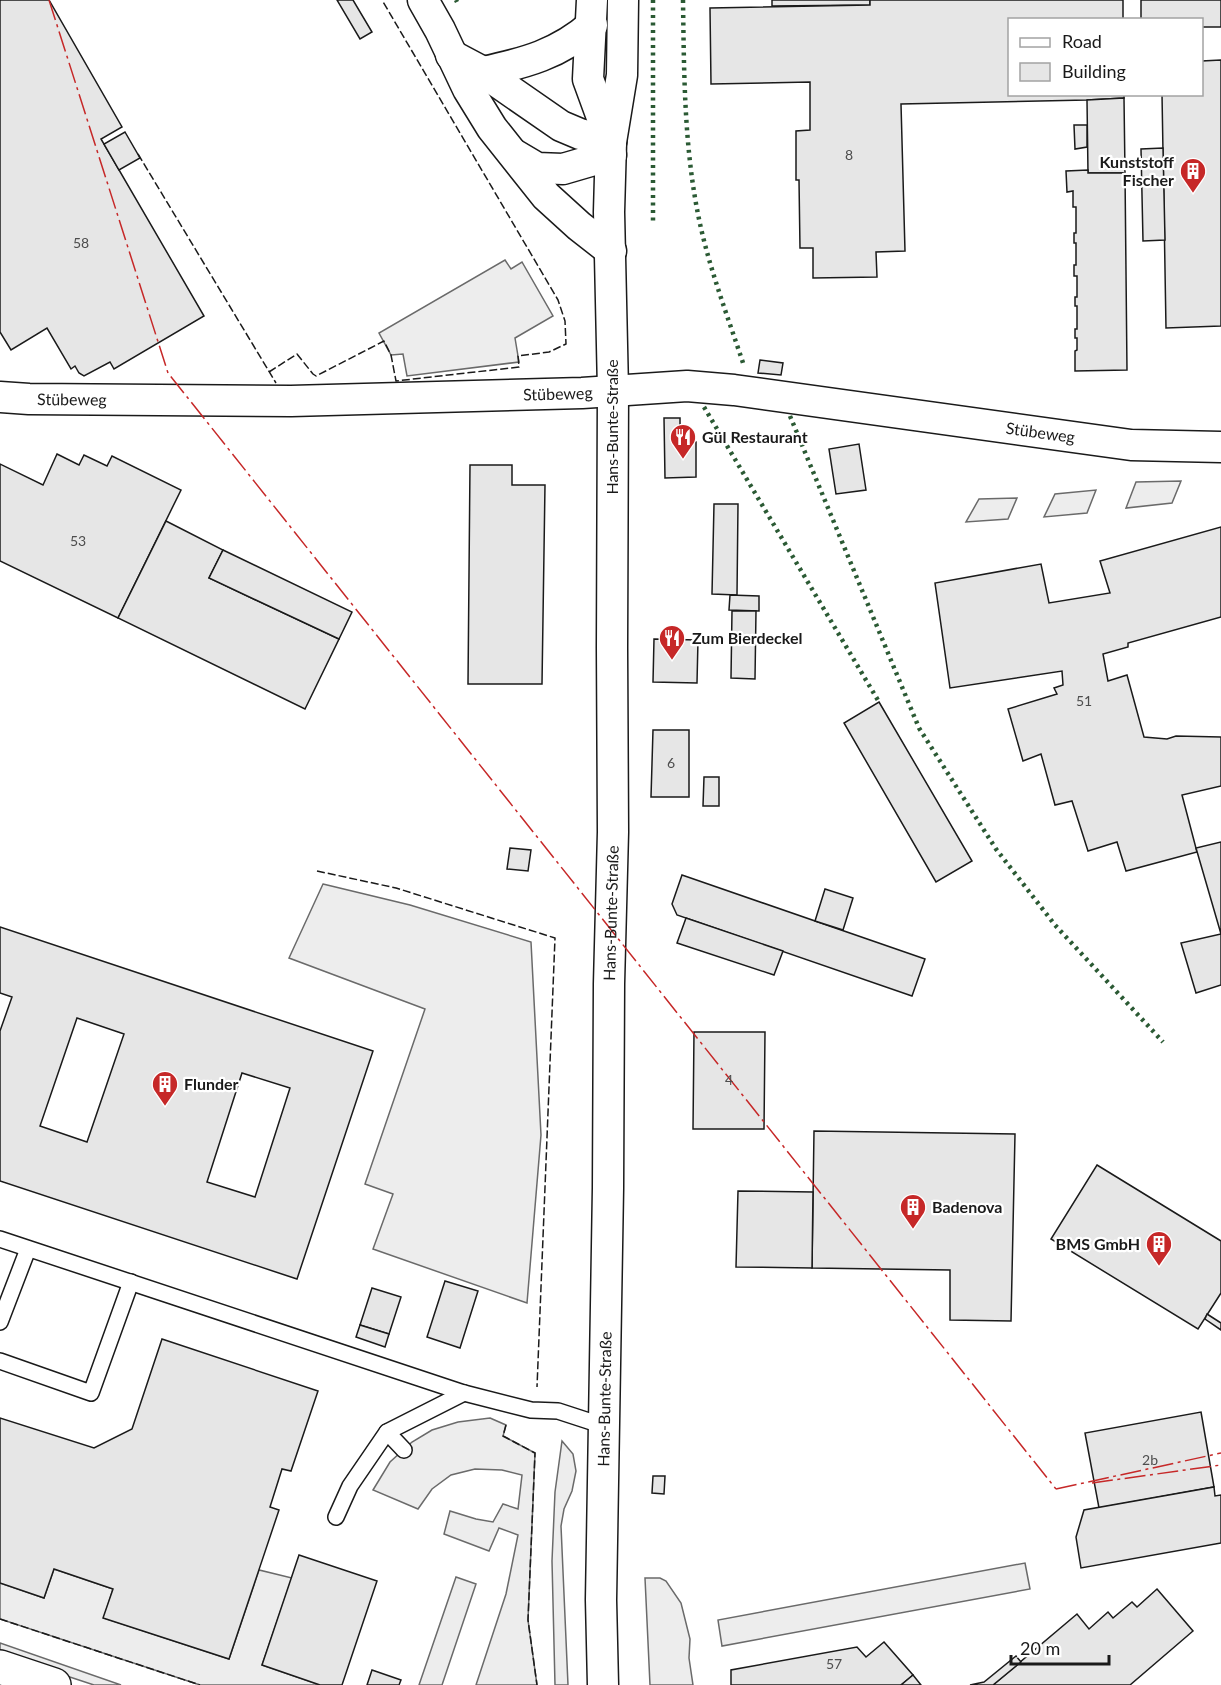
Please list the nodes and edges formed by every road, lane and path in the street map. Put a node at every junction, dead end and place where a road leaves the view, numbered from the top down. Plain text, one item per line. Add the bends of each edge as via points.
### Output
1 (423, 0) edge
2 (623, 0) edge
3 (592, 12) edge
4 (451, 55) junction
5 (483, 72) junction
6 (611, 148) junction
7 (512, 154) junction
8 (611, 251) junction
9 (613, 390) junction
10 (0, 397) edge
11 (1221, 447) edge
12 (0, 1239) edge
13 (28, 1249) junction
14 (131, 1282) junction
15 (0, 1322) edge
16 (0, 1361) edge
17 (464, 1393) junction
18 (604, 1426) junction
19 (387, 1432) junction
20 (404, 1450) dead end
21 (336, 1517) dead end
22 (0, 1667) edge
23 (54, 1685) edge
24 (603, 1685) edge

1 - 4 street
2 - 6 street, Hans-Bunte-Straße via 622,75
3 - 5 street via 580,35 550,53
3 - 6 street, Hans-Bunte-Straße via 588,80
4 - 5 street
4 - 7 street via 492,128
5 - 6 street via 561,126
6 - 7 street via 563,169 537,168
6 - 8 street, Hans-Bunte-Straße
7 - 8 street via 546,196
8 - 9 street, Hans-Bunte-Straße
9 - 10 street, Stübeweg via 291,401
9 - 11 street, Stübeweg via 687,386 734,390 1131,445
9 - 18 street, Hans-Bunte-Straße via 613,832
12 - 13 lane
13 - 14 lane
13 - 15 lane
14 - 16 lane via 91,1393
14 - 17 lane
17 - 18 lane via 531,1410 558,1411
17 - 19 lane
18 - 24 street, Hans-Bunte-Straße
19 - 20 lane
19 - 21 lane via 350,1486
22 - 23 street

